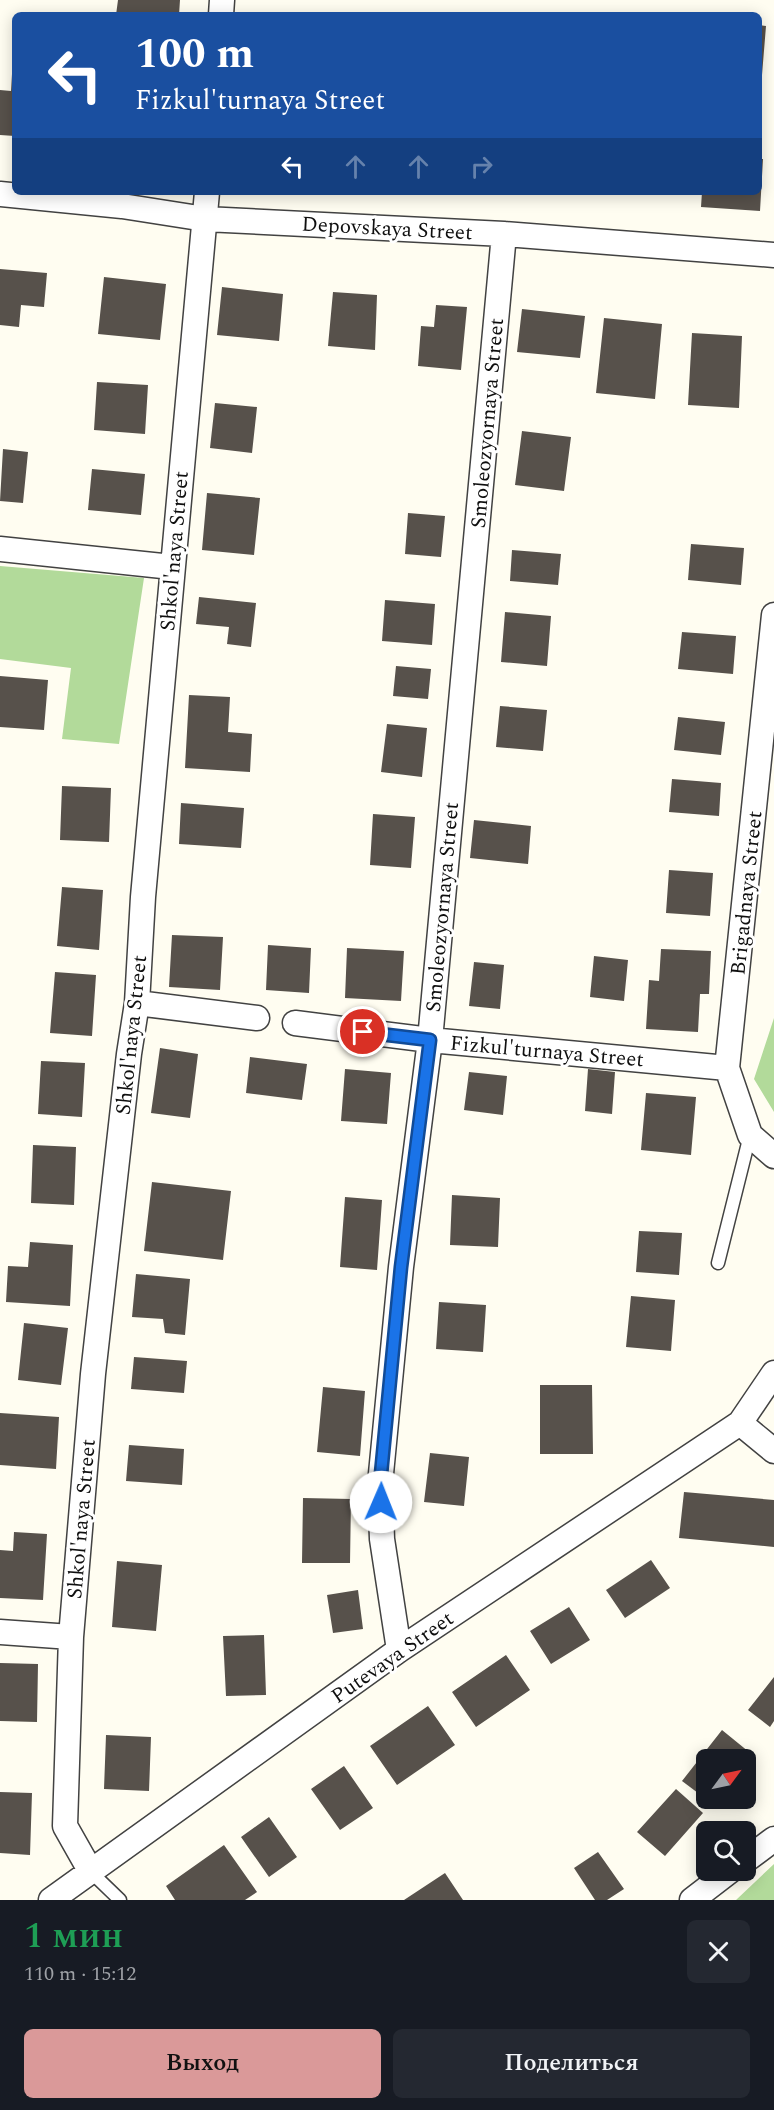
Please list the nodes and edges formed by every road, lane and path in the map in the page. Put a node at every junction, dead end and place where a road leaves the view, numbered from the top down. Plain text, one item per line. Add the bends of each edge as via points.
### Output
1 (0, 194) edge
2 (207, 195) edge
3 (205, 219) junction
4 (504, 234) junction
5 (774, 255) edge
6 (0, 549) edge
7 (172, 567) junction
8 (774, 615) edge
9 (772, 650) edge
10 (137, 1003) junction
11 (257, 1018) dead end
12 (295, 1023) dead end
13 (430, 1040) junction
14 (728, 1068) junction
15 (750, 1135) junction
16 (774, 1156) edge
17 (718, 1263) dead end
18 (774, 1373) edge
19 (740, 1423) junction
20 (774, 1452) edge
21 (0, 1632) edge
22 (71, 1637) junction
23 (399, 1650) junction
24 (774, 1839) edge
25 (756, 1852) edge
26 (91, 1872) junction
27 (717, 1881) edge
28 (51, 1900) edge
29 (120, 1900) edge
30 (692, 1900) edge

1 - 3 street, Depovskaya Street
2 - 3 street, Shkol'naya Street
3 - 4 street, Depovskaya Street
3 - 7 street, Shkol'naya Street
4 - 5 street, Depovskaya Street
4 - 13 street, Smoleozyornaya Street
6 - 7 street
7 - 10 street, Shkol'naya Street
8 - 9 street, Brigadnaya Street
9 - 14 street, Brigadnaya Street
10 - 11 street
10 - 22 street, Shkol'naya Street via 93,1374
12 - 13 street, Fizkul'turnaya Street
13 - 14 street, Fizkul'turnaya Street
13 - 23 street, Smoleozyornaya Street via 401,1267 380,1484 382,1539
14 - 15 street, Brigadnaya Street
15 - 16 street
15 - 17 lane
18 - 19 street
19 - 20 street
19 - 23 street, Putevaya Street
21 - 22 street
22 - 26 street, Shkol'naya Street via 65,1826
23 - 26 street, Putevaya Street
24 - 25 street
26 - 28 street, Putevaya Street
26 - 29 lane
27 - 30 street

